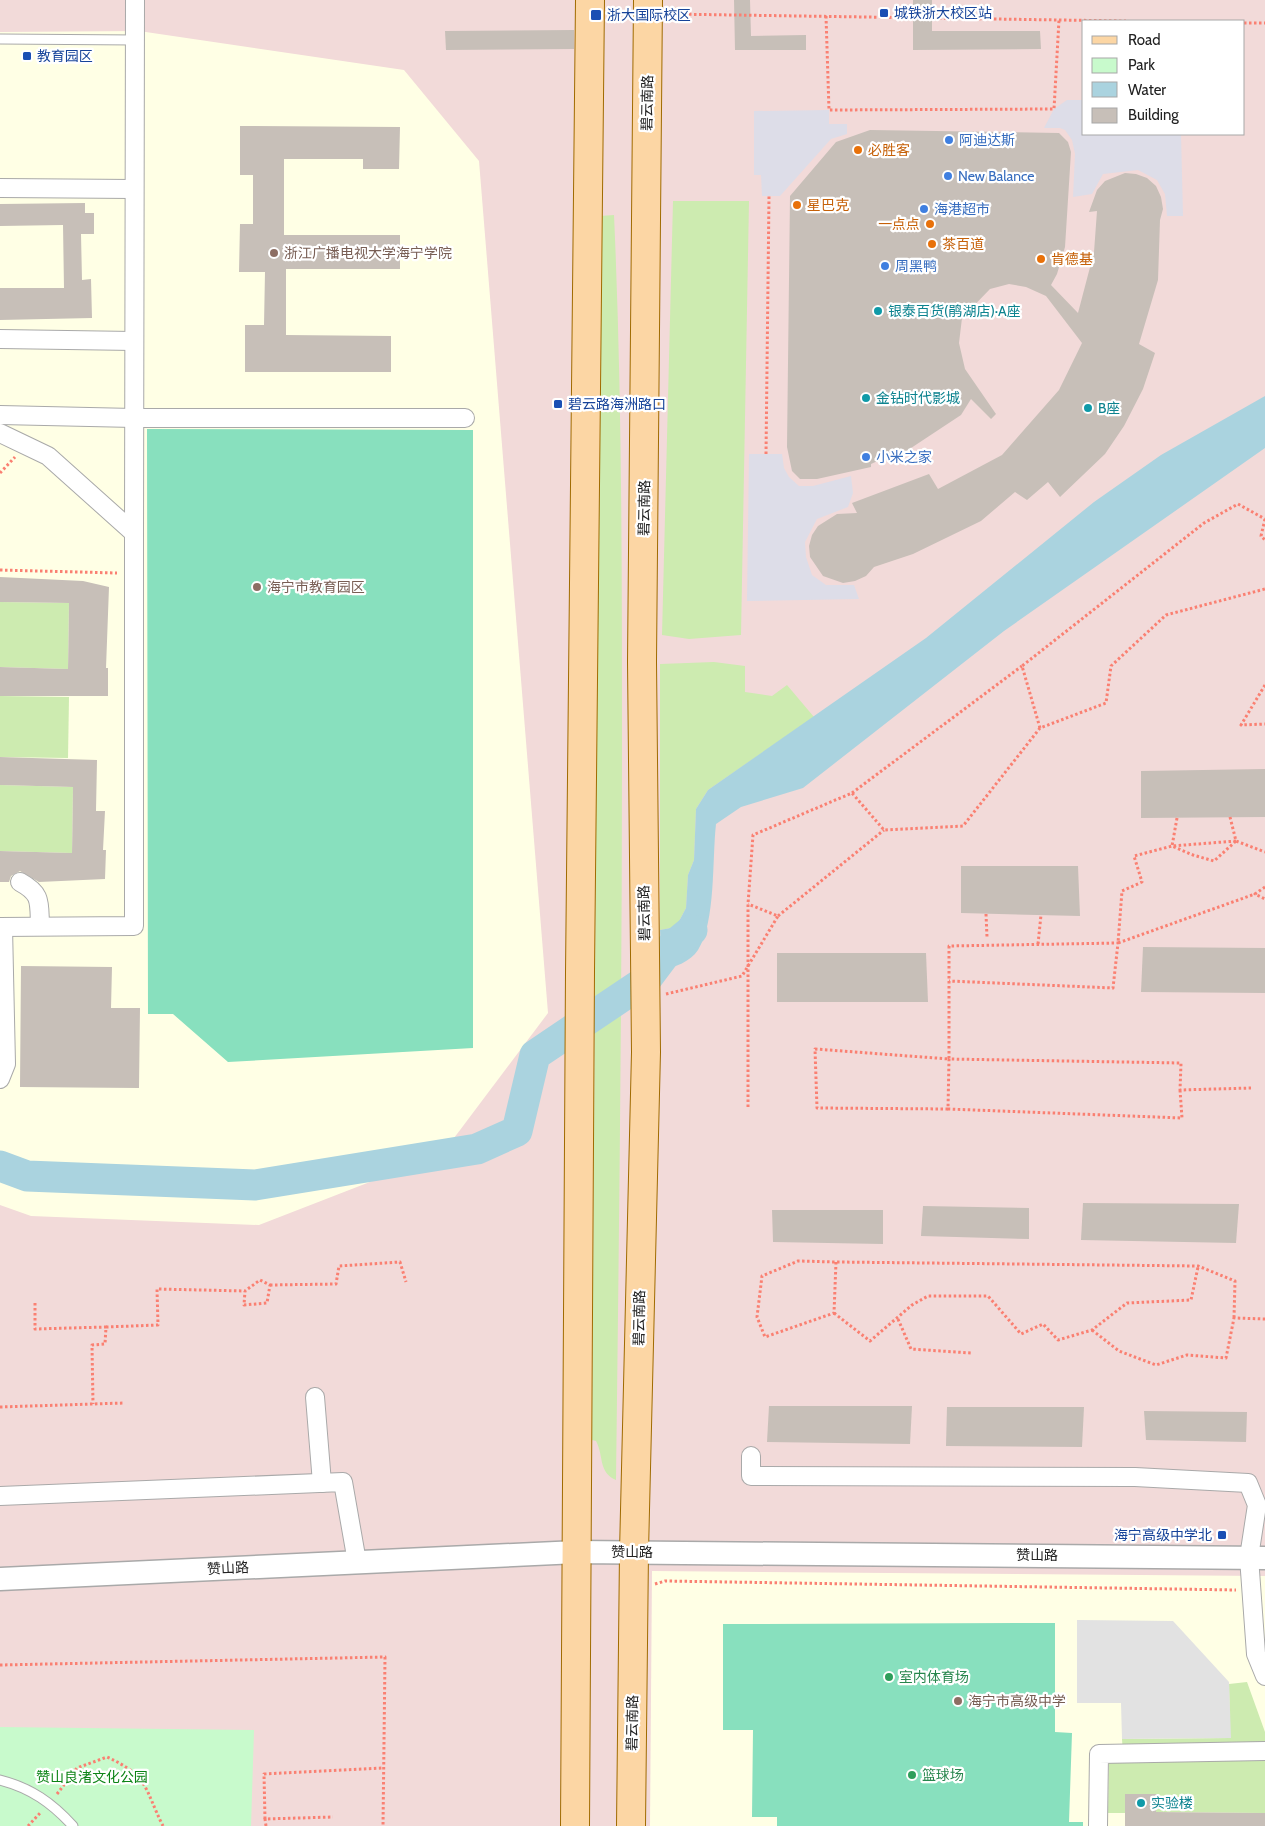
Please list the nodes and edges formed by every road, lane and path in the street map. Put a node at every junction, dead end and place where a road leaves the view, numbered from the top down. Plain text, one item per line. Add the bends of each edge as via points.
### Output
1 (135, 0) edge
2 (590, 0) edge
3 (657, 7) edge
4 (826, 16) junction
5 (1059, 20) junction
6 (1082, 20) edge
7 (1245, 23) edge
8 (1265, 23) edge
9 (0, 39) edge
10 (135, 40) junction
11 (0, 188) edge
12 (134, 189) junction
13 (769, 196) dead end
14 (0, 339) edge
15 (134, 341) junction
16 (0, 415) edge
17 (134, 418) junction
18 (465, 418) dead end
19 (0, 433) edge
20 (766, 454) dead end
21 (1265, 519) edge
22 (134, 534) junction
23 (1265, 540) edge
24 (0, 570) edge
25 (134, 573) junction
26 (1265, 589) edge
27 (1022, 666) junction
28 (1265, 685) edge
29 (1265, 724) edge
30 (1040, 728) junction
31 (852, 793) junction
32 (1230, 817) dead end
33 (1176, 818) dead end
34 (884, 830) junction
35 (1236, 841) junction
36 (1172, 846) junction
37 (1265, 852) edge
38 (20, 882) dead end
39 (1265, 887) edge
40 (1256, 894) junction
41 (1265, 899) edge
42 (748, 904) junction
43 (986, 914) dead end
44 (1040, 915) dead end
45 (778, 916) junction
46 (40, 926) junction
47 (1, 927) edge
48 (987, 937) dead end
49 (1118, 943) junction
50 (1038, 944) junction
51 (948, 981) junction
52 (662, 995) dead end
53 (948, 1059) junction
54 (0, 1079) edge
55 (1251, 1088) dead end
56 (1180, 1090) junction
57 (748, 1107) dead end
58 (948, 1109) junction
59 (836, 1262) junction
60 (1198, 1266) junction
61 (406, 1282) dead end
62 (270, 1285) junction
63 (245, 1291) junction
64 (35, 1303) dead end
65 (834, 1313) junction
66 (1234, 1318) junction
67 (898, 1319) junction
68 (1265, 1319) edge
69 (106, 1327) junction
70 (1092, 1330) junction
71 (971, 1353) dead end
72 (315, 1397) dead end
73 (124, 1403) dead end
74 (93, 1404) junction
75 (0, 1407) edge
76 (751, 1456) dead end
77 (322, 1483) junction
78 (0, 1496) edge
79 (577, 1552) junction
80 (634, 1552) junction
81 (1257, 1558) edge
82 (357, 1562) junction
83 (0, 1579) edge
84 (651, 1584) dead end
85 (1251, 1590) junction
86 (0, 1665) edge
87 (1265, 1676) edge
88 (1265, 1751) edge
89 (384, 1768) junction
90 (0, 1780) edge
91 (49, 1803) junction
92 (333, 1817) dead end
93 (265, 1819) junction
94 (28, 1826) edge
95 (73, 1826) edge
96 (163, 1826) edge
97 (266, 1826) edge
98 (383, 1826) edge
99 (575, 1826) edge
100 (631, 1826) edge
101 (1098, 1826) edge

1 - 10 street
2 - 79 main road
3 - 4 path
3 - 80 main road, 碧云南路 via 642,662 646,1052
4 - 5 path
4 - 5 path via 829,110 1054,109
5 - 6 path
7 - 8 path
9 - 10 lane
10 - 12 street
11 - 12 street
12 - 15 street
13 - 20 path
14 - 15 street
15 - 17 street
16 - 17 street
17 - 18 street
17 - 22 street
19 - 22 street via 48,456
21 - 23 path via 1262,536
21 - 27 path via 1238,504 1204,523
22 - 25 street
24 - 25 path
25 - 46 street via 134,926
26 - 30 path via 1166,615 1111,666 1106,703
27 - 30 path
27 - 31 path
28 - 29 path via 1241,724
30 - 34 path via 963,826
31 - 34 path
31 - 42 path via 753,835
32 - 35 path
33 - 36 path
34 - 45 path
35 - 36 path
35 - 36 path via 1214,861
35 - 37 path
36 - 49 path via 1134,856 1142,882 1122,892
38 - 46 street via 33,889 39,898
39 - 40 path
40 - 41 path
40 - 49 path
42 - 45 path
42 - 57 path
43 - 48 path
44 - 50 path
45 - 52 path via 742,976
46 - 47 street
47 - 54 street via 6,1064
49 - 50 path
49 - 51 path via 1113,988
50 - 51 path via 948,946
51 - 53 path
53 - 56 path via 1181,1063
53 - 58 path
53 - 58 path via 815,1049 817,1108
55 - 56 path
56 - 58 path via 1182,1118
59 - 60 path
59 - 65 path
59 - 65 path via 798,1261 762,1276 756,1317 765,1337
60 - 66 path via 1235,1281
60 - 70 path via 1191,1300 1127,1303
61 - 62 path via 400,1262 339,1266 336,1284
62 - 63 path via 260,1280
62 - 63 path via 267,1303 244,1304
63 - 69 path via 157,1289 158,1325
64 - 69 path via 35,1329
65 - 67 path via 870,1341
66 - 68 path
66 - 70 path via 1226,1358 1187,1355 1156,1365 1119,1351
67 - 70 path via 912,1304 928,1296 988,1296 1022,1334 1043,1324 1058,1340
67 - 71 path via 911,1349
69 - 74 path via 106,1344 92,1346
72 - 77 street
73 - 74 path
74 - 75 path
76 - 81 street via 752,1476 1135,1477 1248,1483 1257,1505
77 - 78 street
77 - 82 street via 342,1482
79 - 80 street, 赞山路
79 - 82 street, 赞山路
79 - 99 main road
80 - 81 street, 赞山路
80 - 100 main road, 碧云南路
81 - 85 street
82 - 83 street, 赞山路
84 - 85 path via 665,1581
85 - 87 street via 1256,1654
86 - 89 path via 385,1657
88 - 101 street via 1099,1754
89 - 93 path via 264,1774
89 - 98 path
90 - 91 lane via 21,1786
91 - 94 path
91 - 95 lane
91 - 96 path via 77,1768 107,1757 128,1767 142,1779
92 - 93 path
93 - 97 path

